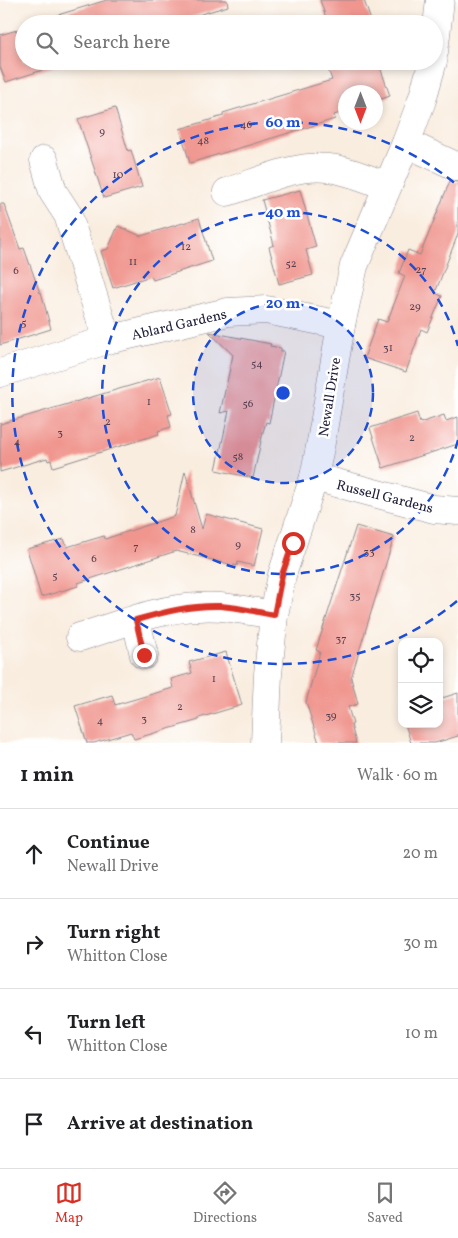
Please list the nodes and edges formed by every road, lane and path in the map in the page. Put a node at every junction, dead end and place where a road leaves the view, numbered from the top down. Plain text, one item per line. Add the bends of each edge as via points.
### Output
1 (440, 0) edge
2 (438, 15) edge
3 (430, 70) edge
4 (406, 142) junction
5 (44, 160) dead end
6 (458, 168) edge
7 (386, 186) junction
8 (227, 192) dead end
9 (341, 325) junction
10 (107, 340) junction
11 (0, 373) edge
12 (314, 477) junction
13 (458, 510) edge
14 (274, 615) junction
15 (136, 620) junction
16 (80, 637) dead end
17 (144, 655) dead end
18 (265, 743) edge

1 - 2 street
3 - 4 street, Newall Drive
4 - 6 street
4 - 7 street, Newall Drive
5 - 10 street via 53,192 68,216
7 - 8 street via 343,171 311,167
7 - 9 street, Newall Drive via 354,266
9 - 10 street, Ablard Gardens via 266,310 228,312
9 - 12 street, Newall Drive
10 - 11 street, Ablard Gardens
12 - 13 street, Russell Gardens via 434,509
12 - 14 street, Newall Drive via 282,575
14 - 15 street via 222,606 197,606 168,610
14 - 18 street, Newall Drive
15 - 16 street
15 - 17 street

